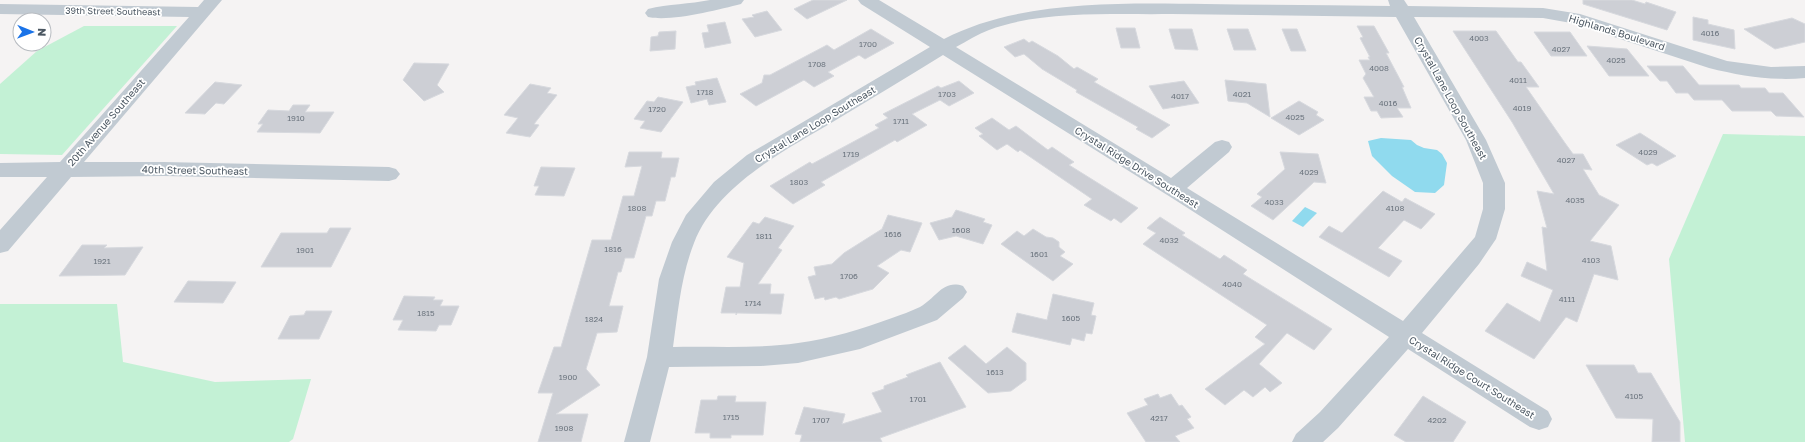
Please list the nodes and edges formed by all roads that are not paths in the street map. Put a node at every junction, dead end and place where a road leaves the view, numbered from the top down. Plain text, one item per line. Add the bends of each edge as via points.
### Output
1 (734, 0) edge
2 (867, 0) edge
3 (1171, 5) edge
4 (208, 6) edge
5 (1399, 6) edge
6 (0, 9) edge
7 (654, 13) dead end
8 (943, 48) junction
9 (1805, 72) edge
10 (1222, 147) dead end
11 (0, 170) edge
12 (64, 170) junction
13 (389, 174) dead end
14 (1173, 188) junction
15 (0, 245) edge
16 (955, 292) dead end
17 (1406, 335) junction
18 (659, 357) junction
19 (1539, 419) dead end
20 (637, 442) edge
21 (1305, 442) edge

1 - 7 street via 688,10
2 - 8 street, Crystal Ridge Drive Southeast
3 - 5 street, Crystal Lane Loop Southeast
3 - 8 street, Crystal Lane Loop Southeast via 1028,14 983,26
4 - 6 street, 39th Street Southeast
4 - 12 street, 20th Avenue Southeast
5 - 9 street, Highlands Boulevard via 1559,15 1723,66 1763,73
5 - 17 street, Crystal Lane Loop Southeast via 1476,140 1490,170 1495,193 1494,209 1485,238
8 - 14 street, Crystal Ridge Drive Southeast
8 - 18 street, Crystal Lane Loop Southeast via 754,160 722,187 694,221 683,242 671,279
10 - 14 street
11 - 12 street, 40th Street Southeast
12 - 13 street, 40th Street Southeast via 95,168
12 - 15 street, 20th Avenue Southeast
14 - 17 street, Crystal Ridge Drive Southeast
16 - 18 street via 929,313 900,325 798,353
17 - 19 street, Crystal Ridge Court Southeast
17 - 21 street, Crystal Lane Loop Southeast via 1329,420
18 - 20 street, Crystal Lane Loop Southeast

